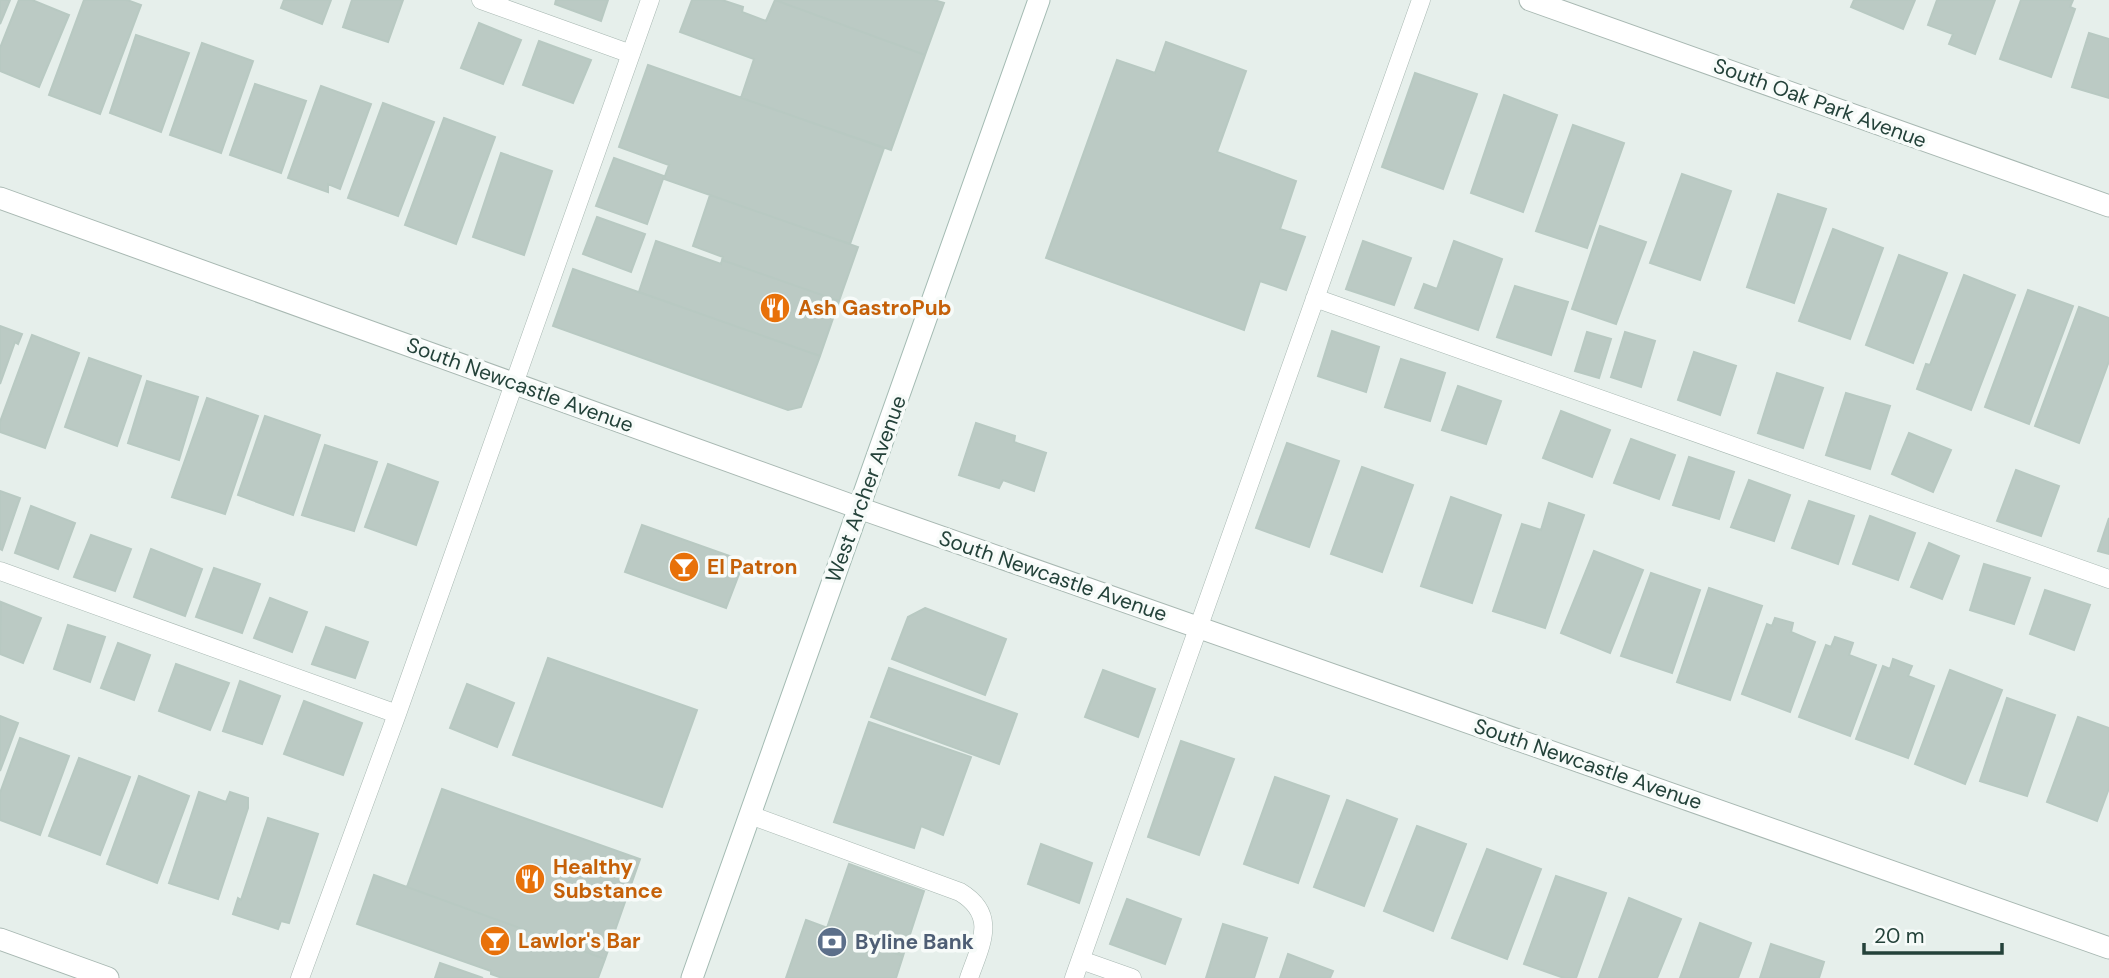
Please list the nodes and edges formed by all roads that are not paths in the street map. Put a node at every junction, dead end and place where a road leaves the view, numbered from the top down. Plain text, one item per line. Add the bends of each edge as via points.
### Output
1 (481, 0) edge
2 (650, 0) edge
3 (1039, 0) edge
4 (1421, 0) edge
5 (1530, 0) edge
6 (631, 54) junction
7 (0, 198) edge
8 (2109, 206) edge
9 (1315, 299) junction
10 (515, 383) junction
11 (859, 508) junction
12 (0, 571) edge
13 (2109, 579) edge
14 (1200, 627) junction
15 (397, 714) junction
16 (750, 815) junction
17 (0, 939) edge
18 (2109, 948) edge
19 (1081, 960) junction
20 (108, 978) edge
21 (300, 978) edge
22 (692, 978) edge
23 (969, 978) edge
24 (1074, 978) edge
25 (1132, 978) edge

1 - 6 lane
2 - 6 lane
3 - 11 street, West Archer Avenue
4 - 9 lane
5 - 8 street, South Oak Park Avenue
6 - 10 lane
7 - 10 street, South Newcastle Avenue
9 - 13 lane
9 - 14 lane
10 - 11 street, South Newcastle Avenue
10 - 15 lane
11 - 14 street, South Newcastle Avenue
11 - 16 street, West Archer Avenue
12 - 15 lane
14 - 18 street, South Newcastle Avenue
14 - 19 lane
15 - 21 lane
16 - 22 street, West Archer Avenue
16 - 23 lane via 975,901 984,919
17 - 20 street
19 - 24 lane
19 - 25 lane

